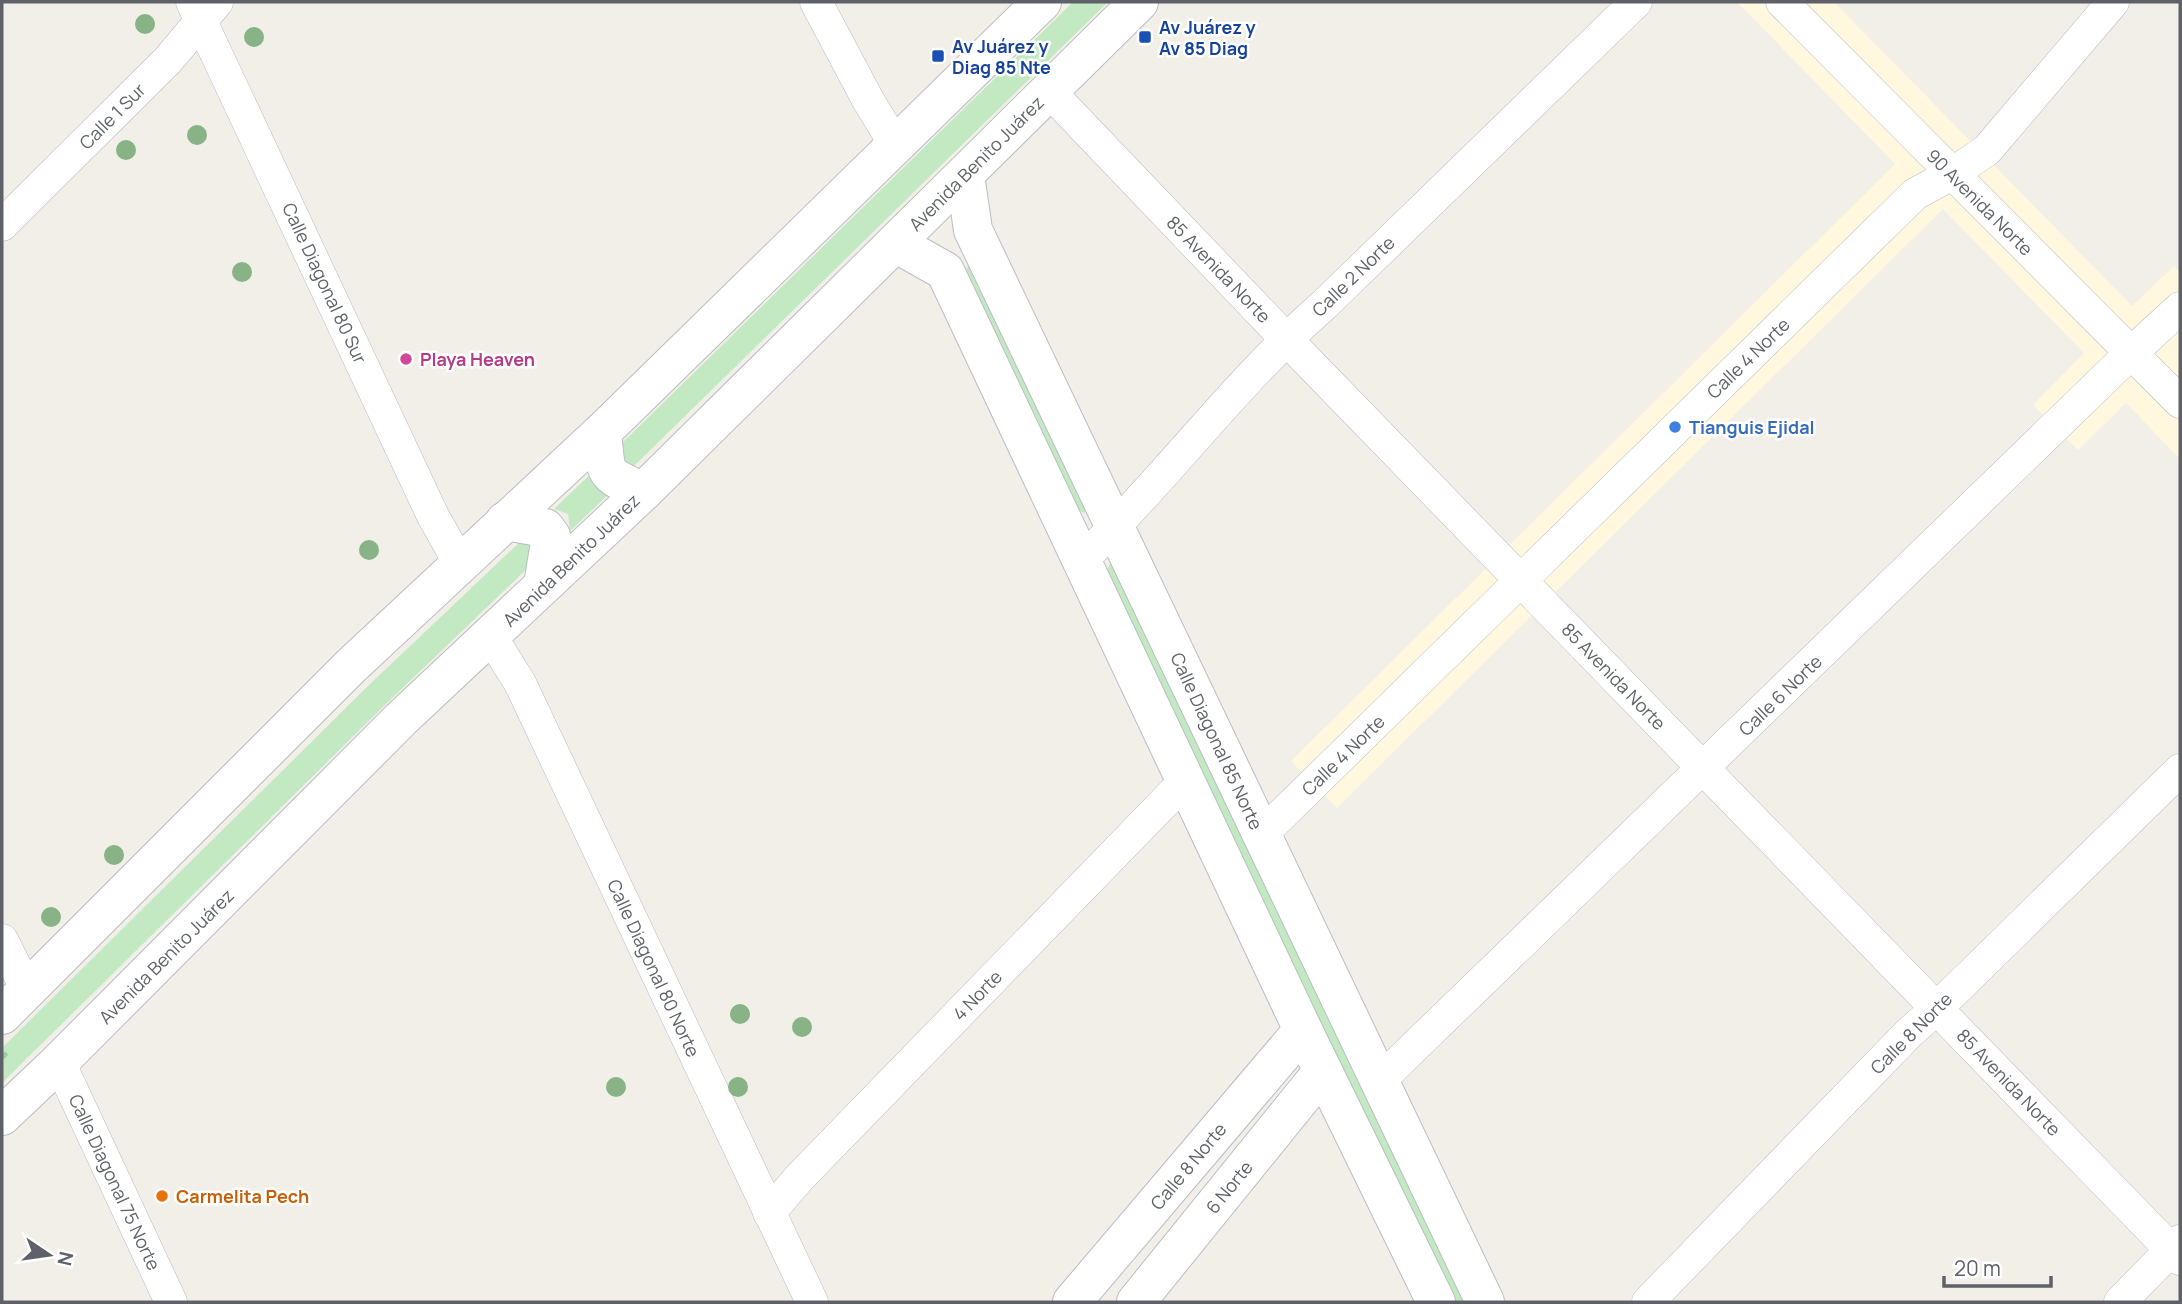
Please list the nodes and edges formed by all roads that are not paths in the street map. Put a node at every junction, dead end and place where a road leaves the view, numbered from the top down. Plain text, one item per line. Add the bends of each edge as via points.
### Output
1 (816, 2) edge
2 (1042, 2) edge
3 (1139, 2) edge
4 (1636, 2) edge
5 (1782, 2) edge
6 (2113, 2) edge
7 (204, 8) edge
8 (1049, 91) junction
9 (896, 146) junction
10 (965, 174) junction
11 (1952, 174) junction
12 (2, 225) edge
13 (895, 243) junction
14 (2180, 308) edge
15 (1286, 339) junction
16 (2131, 353) junction
17 (2180, 402) edge
18 (602, 432) junction
19 (643, 492) junction
20 (505, 521) junction
21 (1116, 527) junction
22 (1081, 561) junction
23 (460, 564) junction
24 (1522, 580) junction
25 (543, 585) junction
26 (491, 637) junction
27 (1703, 768) junction
28 (2180, 770) edge
29 (1187, 779) junction
30 (1261, 835) junction
31 (2, 940) edge
32 (14, 1002) edge
33 (1937, 1008) junction
34 (1303, 1030) junction
35 (59, 1062) junction
36 (1323, 1071) junction
37 (1378, 1082) junction
38 (2, 1116) edge
39 (769, 1213) junction
40 (2177, 1250) edge
41 (807, 1300) edge
42 (171, 1302) edge
43 (1072, 1302) edge
44 (1136, 1302) edge
45 (1436, 1302) edge
46 (1485, 1302) edge
47 (1648, 1302) edge
48 (2120, 1302) edge

1 - 9 street
2 - 9 main road
3 - 8 main road, Avenida Benito Juárez
4 - 15 street, Calle 2 Norte
5 - 11 street, 90 Avenida Norte
6 - 11 street, Calle 4 Norte via 1987,150
7 - 12 street, Calle 1 Sur via 168,60
7 - 23 street, Calle Diagonal 80 Sur via 433,516
8 - 10 main road, Avenida Benito Juárez
8 - 15 street, 85 Avenida Norte
9 - 18 main road
10 - 13 main road, Avenida Benito Juárez
10 - 21 main road, Calle Diagonal 85 Norte via 973,230
11 - 16 street, 90 Avenida Norte
11 - 24 street, Calle 4 Norte via 1915,194
13 - 19 main road, Avenida Benito Juárez
13 - 22 main road via 945,271
14 - 16 street, Calle 6 Norte
15 - 21 street, Calle 2 Norte
15 - 24 street, 85 Avenida Norte
16 - 17 street, 90 Avenida Norte
16 - 27 street, Calle 6 Norte
18 - 19 main road via 607,471
18 - 20 main road
19 - 25 main road, Avenida Benito Juárez
20 - 23 main road
20 - 25 main road via 545,528 551,536
21 - 22 street, Calle 2 Norte
21 - 30 main road, Calle Diagonal 85 Norte
22 - 29 main road
23 - 32 main road via 351,666
24 - 27 street, 85 Avenida Norte
24 - 30 street, Calle 4 Norte
25 - 26 main road, Avenida Benito Juárez
26 - 35 main road, Avenida Benito Juárez via 401,719
26 - 39 street, Calle Diagonal 80 Norte via 520,683
27 - 33 street, 85 Avenida Norte
27 - 37 street, Calle 6 Norte
28 - 33 street, Calle 8 Norte
29 - 34 main road
29 - 39 street, 4 Norte
30 - 37 main road, Calle Diagonal 85 Norte
31 - 32 street
33 - 40 street, 85 Avenida Norte
33 - 47 street, Calle 8 Norte
34 - 36 main road
34 - 43 main road, Calle 8 Norte
35 - 38 main road, Avenida Benito Juárez
35 - 42 street, Calle Diagonal 75 Norte
36 - 44 main road, 6 Norte
36 - 45 main road
37 - 46 main road, Calle Diagonal 85 Norte
39 - 41 street, Calle Diagonal 80 Norte
40 - 48 street

